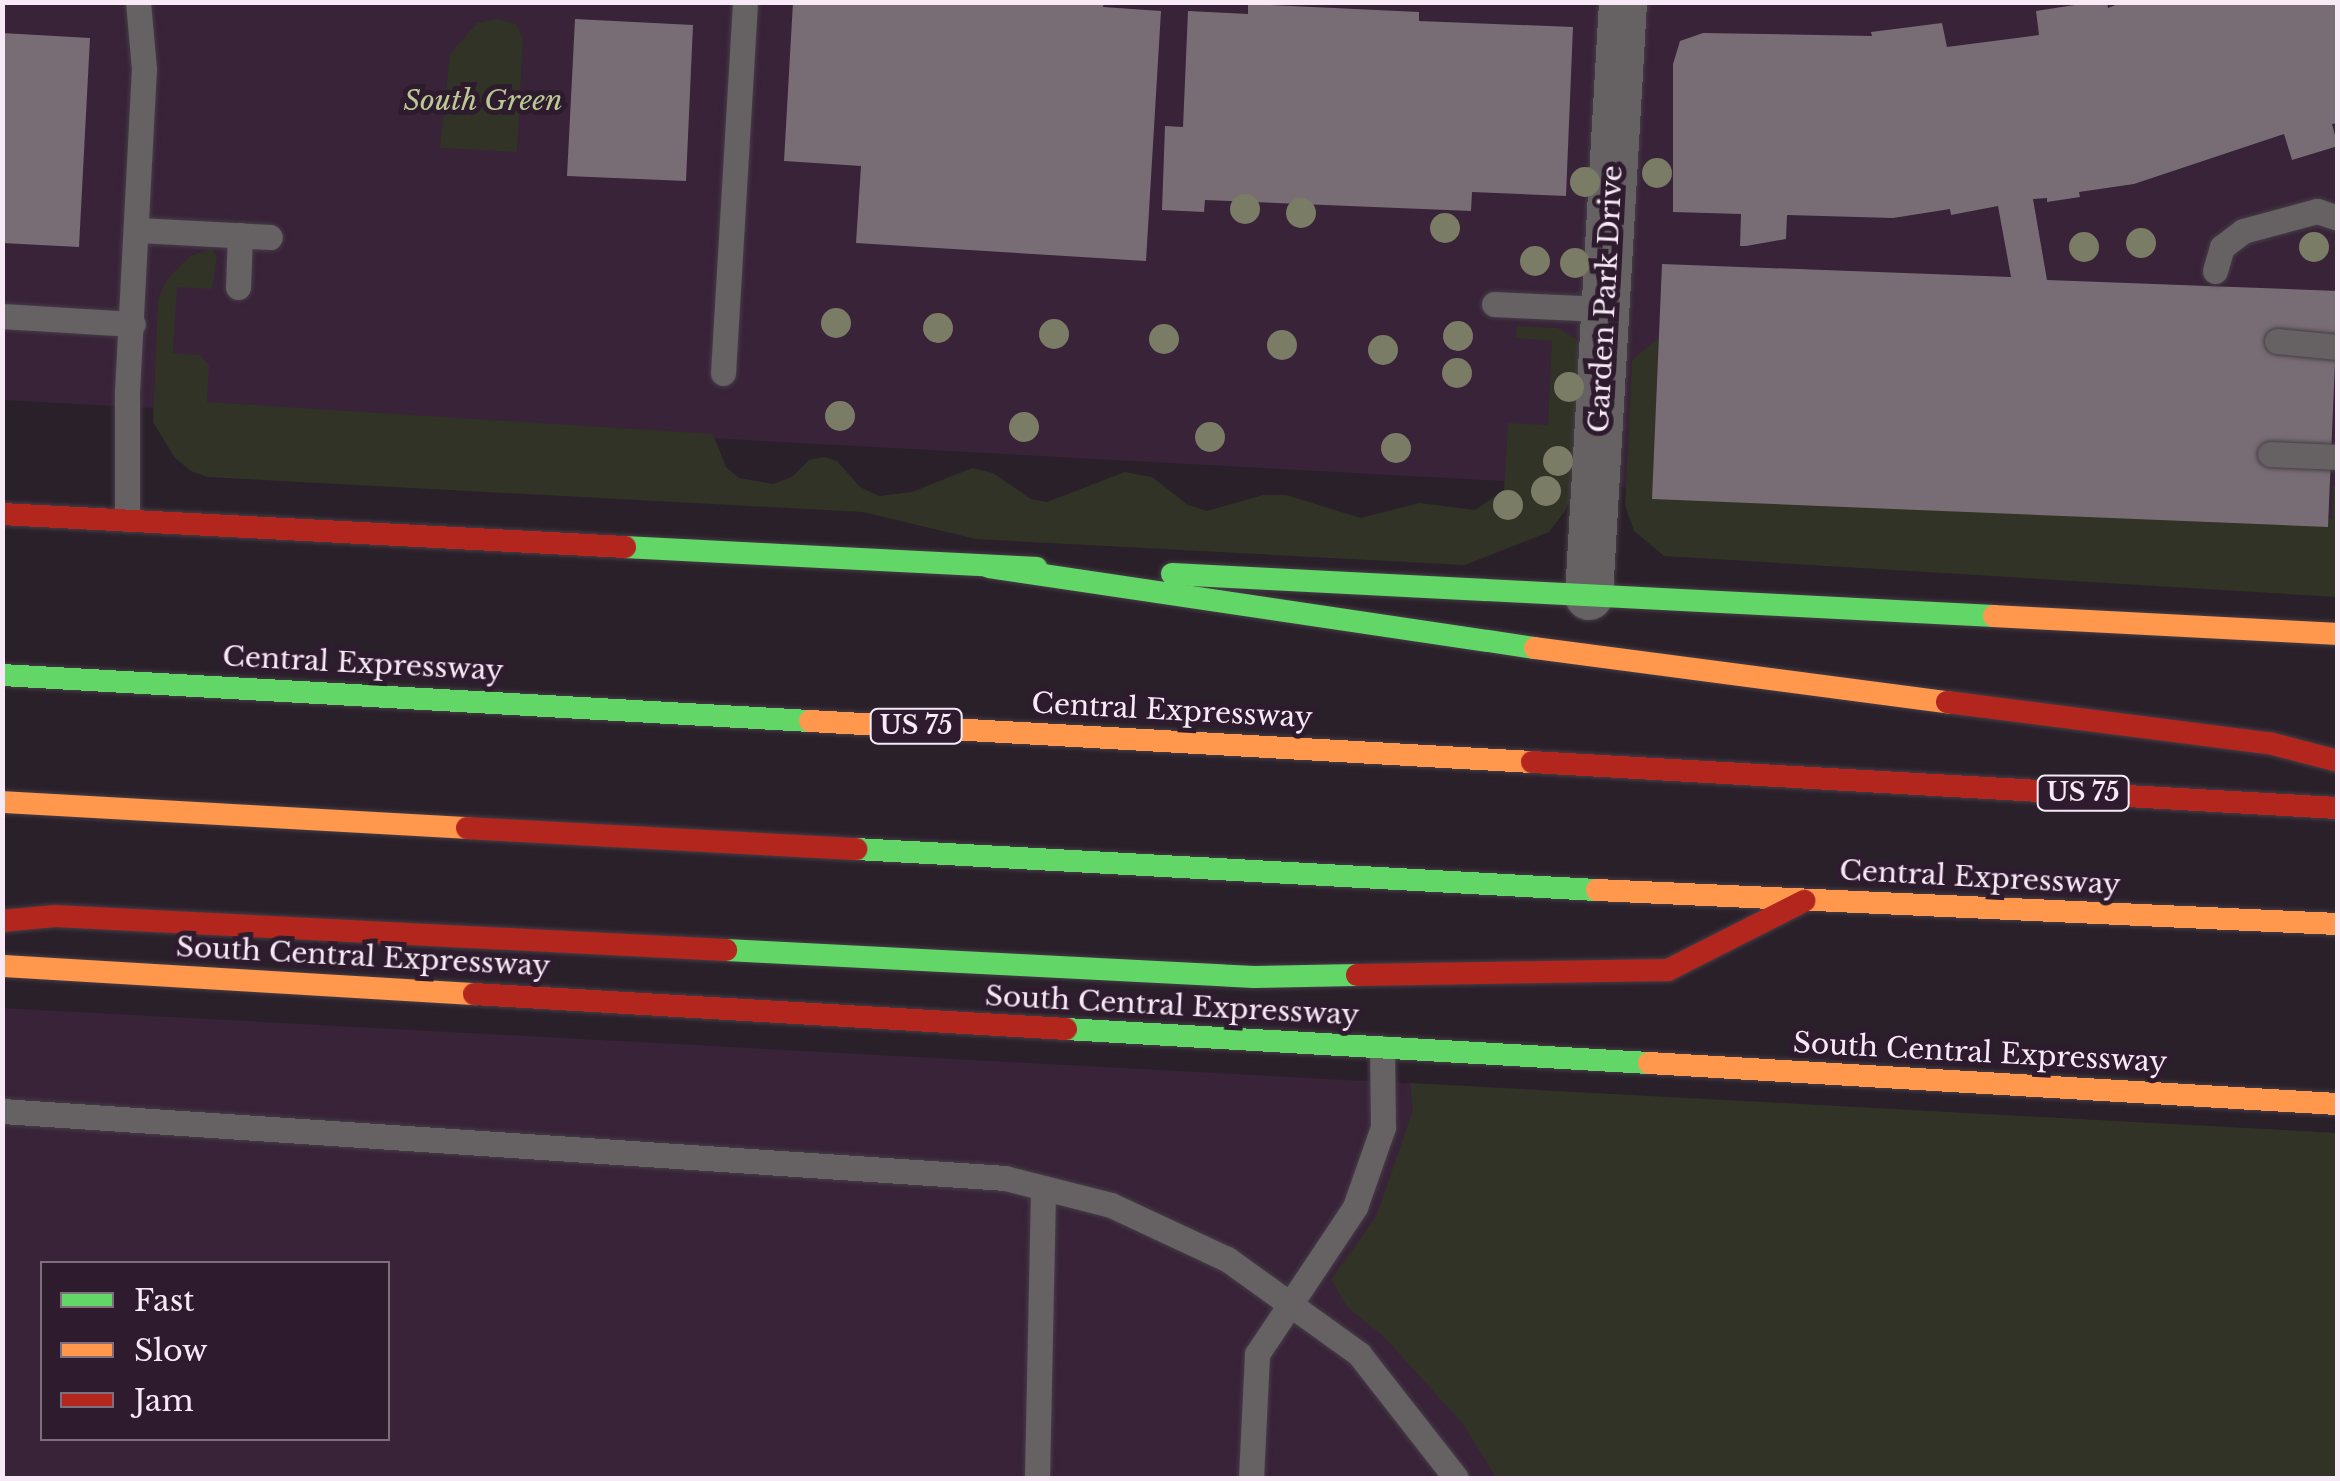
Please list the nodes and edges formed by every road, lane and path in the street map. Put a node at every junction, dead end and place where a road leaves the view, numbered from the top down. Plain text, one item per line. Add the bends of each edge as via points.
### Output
1 (138, 2) edge
2 (746, 2) edge
3 (1623, 2) edge
4 (2338, 218) edge
5 (139, 230) junction
6 (240, 235) junction
7 (270, 237) dead end
8 (2215, 270) dead end
9 (238, 287) dead end
10 (1494, 304) dead end
11 (1606, 309) junction
12 (2, 316) edge
13 (132, 324) junction
14 (2276, 341) dead end
15 (2338, 347) edge
16 (723, 373) dead end
17 (2270, 454) dead end
18 (2338, 457) edge
19 (2, 514) edge
20 (127, 520) junction
21 (989, 567) junction
22 (1589, 596) junction
23 (2338, 634) edge
24 (2, 674) edge
25 (2338, 762) edge
26 (2, 802) edge
27 (2338, 808) edge
28 (1807, 900) junction
29 (2, 920) edge
30 (2338, 924) edge
31 (2, 966) edge
32 (1382, 1048) junction
33 (2338, 1104) edge
34 (2, 1111) edge
35 (1042, 1188) junction
36 (1290, 1305) junction
37 (1037, 1478) edge
38 (1251, 1478) edge
39 (1456, 1478) edge

1 - 5 lane via 144,69
2 - 16 lane
3 - 11 street, Garden Park Drive
4 - 8 lane via 2317,211 2242,232 2222,247
5 - 6 lane
5 - 13 lane
6 - 7 lane
6 - 9 lane
10 - 11 lane
11 - 22 street, Garden Park Drive
12 - 13 lane
13 - 20 lane
14 - 15 lane
17 - 18 lane
19 - 20 main road
20 - 21 main road
21 - 22 main road
21 - 25 main road via 1492,644 2269,743
22 - 23 main road
24 - 27 main road, Central Expressway / US 75
26 - 28 main road, Central Expressway
28 - 29 main road via 1668,970 1254,976 54,916
28 - 30 main road, Central Expressway
31 - 32 main road, South Central Expressway
32 - 33 main road, South Central Expressway
32 - 36 lane via 1383,1126 1356,1206
34 - 35 lane via 885,1168 1006,1178
35 - 36 lane via 1112,1205 1227,1259
35 - 37 lane
36 - 38 lane via 1257,1354
36 - 39 lane via 1359,1354

